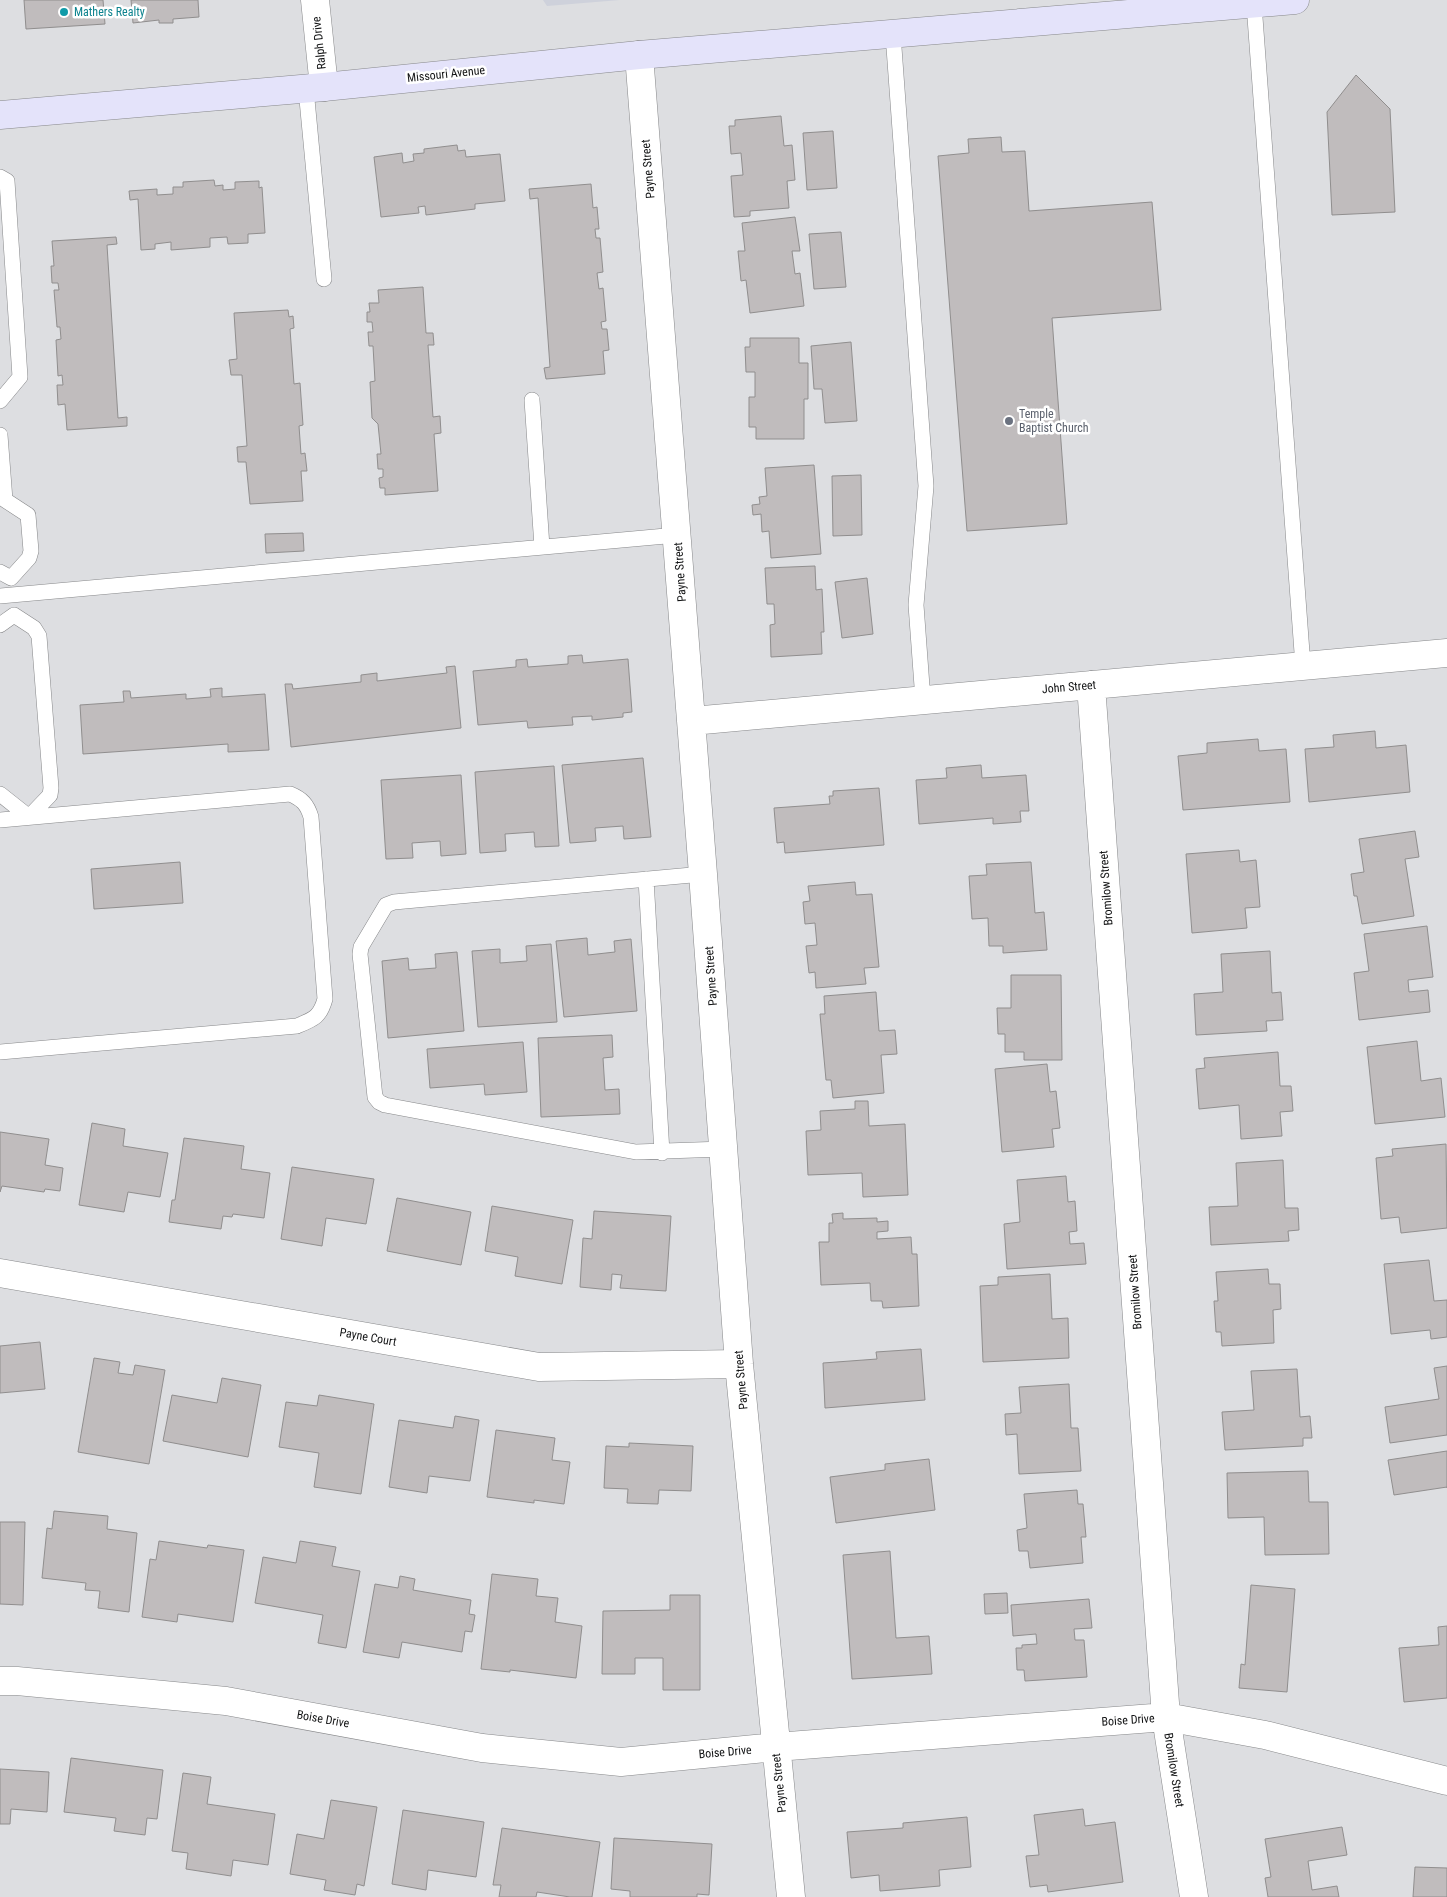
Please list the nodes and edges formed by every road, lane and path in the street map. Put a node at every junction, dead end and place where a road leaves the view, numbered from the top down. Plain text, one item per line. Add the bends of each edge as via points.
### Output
1 (315, 0) edge
2 (1295, 0) edge
3 (1254, 4) junction
4 (1080, 9) edge
5 (893, 34) junction
6 (640, 55) junction
7 (315, 88) junction
8 (0, 115) edge
9 (0, 177) edge
10 (324, 279) dead end
11 (532, 400) dead end
12 (0, 401) edge
13 (0, 435) edge
14 (2, 501) edge
15 (677, 535) junction
16 (542, 547) junction
17 (5, 575) edge
18 (6, 596) edge
19 (14, 615) junction
20 (0, 625) edge
21 (1447, 653) edge
22 (1303, 666) junction
23 (1091, 685) junction
24 (923, 700) junction
25 (692, 721) junction
26 (0, 794) edge
27 (29, 817) junction
28 (0, 820) edge
29 (703, 874) junction
30 (646, 879) junction
31 (0, 1052) edge
32 (724, 1149) junction
33 (662, 1153) junction
34 (0, 1272) edge
35 (739, 1364) junction
36 (0, 1681) edge
37 (1166, 1718) junction
38 (776, 1748) junction
39 (1447, 1781) edge
40 (790, 1897) edge
41 (1194, 1897) edge

1 - 7 street, Ralph Drive
2 - 3 main road
3 - 4 main road, Missouri Avenue
3 - 22 lane
4 - 5 main road, Missouri Avenue
5 - 6 main road, Missouri Avenue
5 - 24 lane via 926,486 916,605
6 - 7 main road, Missouri Avenue
6 - 15 street, Payne Street
7 - 8 main road, Missouri Avenue
7 - 10 lane
9 - 12 lane via 7,181 20,377
11 - 16 lane
13 - 14 lane
14 - 17 lane via 28,515 31,551 29,558
15 - 16 lane
15 - 25 street, Payne Street
16 - 18 lane
17 - 18 lane
18 - 19 lane
19 - 20 lane
19 - 27 lane via 34,628 39,636 51,788 50,795
21 - 22 street, John Street
22 - 23 street, John Street
23 - 24 street, John Street
23 - 37 street, Bromilow Street
24 - 25 street, John Street
25 - 29 street, Payne Street
26 - 27 lane
27 - 28 lane
27 - 31 lane via 290,794 300,799 308,806 311,817 325,999 322,1011 312,1020 297,1026
29 - 30 lane
29 - 32 street, Payne Street
30 - 33 lane
30 - 33 lane via 394,902 386,905 360,954 374,1097 385,1106 636,1152
32 - 33 lane
32 - 35 street, Payne Street
34 - 35 street, Payne Court via 540,1367
35 - 38 street, Payne Street
36 - 38 street, Boise Drive via 226,1701 482,1748 621,1762
37 - 38 street, Boise Drive
37 - 39 street, Boise Drive via 1265,1735
37 - 41 street, Bromilow Street
38 - 40 street, Payne Street

